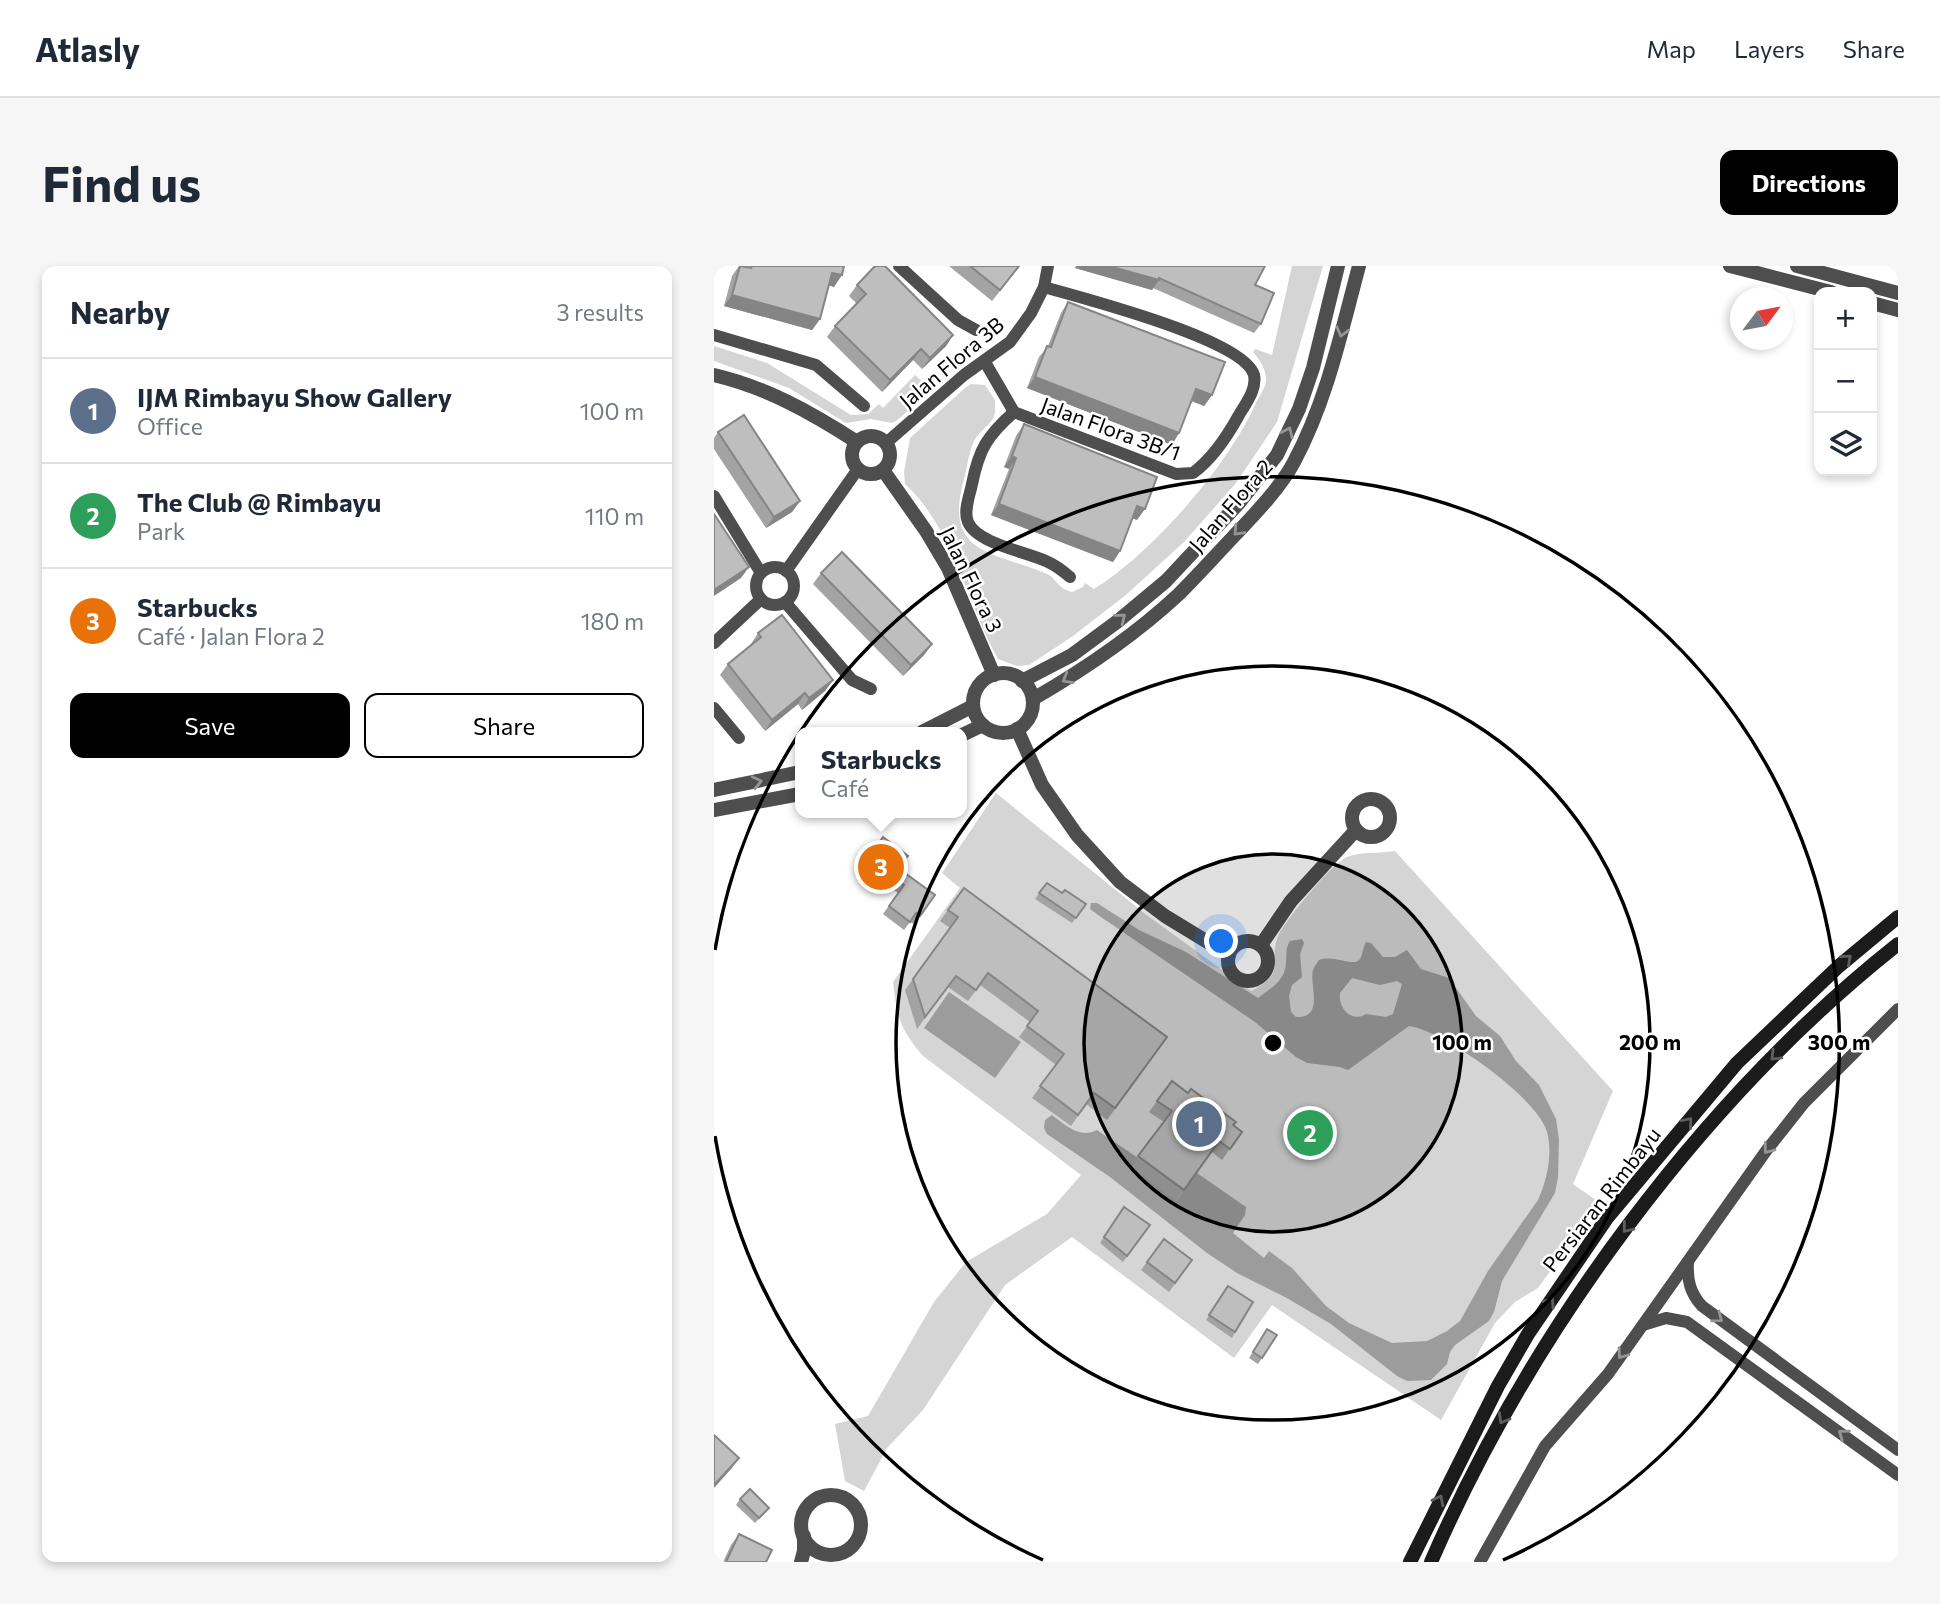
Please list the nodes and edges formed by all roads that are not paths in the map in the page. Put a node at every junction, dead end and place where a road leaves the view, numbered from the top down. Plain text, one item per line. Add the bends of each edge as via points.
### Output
1 (899, 266) edge
2 (1048, 266) edge
3 (1338, 266) edge
4 (1359, 266) edge
5 (1731, 266) edge
6 (1797, 266) edge
7 (1823, 271) edge
8 (1044, 287) junction
9 (1814, 288) edge
10 (1898, 293) edge
11 (1877, 304) edge
12 (1898, 310) edge
13 (976, 330) dead end
14 (714, 335) edge
15 (985, 362) junction
16 (714, 375) edge
17 (863, 406) dead end
18 (1014, 412) junction
19 (857, 442) junction
20 (886, 443) junction
21 (858, 469) junction
22 (883, 470) junction
23 (714, 496) edge
24 (786, 572) junction
25 (761, 573) junction
26 (1070, 577) dead end
27 (761, 599) junction
28 (785, 602) junction
29 (714, 643) edge
30 (994, 675) junction
31 (1022, 681) junction
32 (871, 689) dead end
33 (1033, 699) junction
34 (973, 706) junction
35 (714, 708) edge
36 (983, 725) junction
37 (932, 727) edge
38 (1017, 729) junction
39 (967, 732) edge
40 (738, 738) dead end
41 (795, 773) edge
42 (714, 790) edge
43 (795, 795) edge
44 (714, 810) edge
45 (1356, 830) dead end
46 (1898, 917) edge
47 (1898, 944) edge
48 (1261, 945) junction
49 (1229, 955) junction
50 (1898, 1009) edge
51 (1688, 1262) junction
52 (1643, 1325) junction
53 (1898, 1450) edge
54 (1898, 1475) edge
55 (804, 1536) junction
56 (833, 1558) edge
57 (801, 1562) edge
58 (1410, 1562) edge
59 (1431, 1562) edge
60 (1480, 1562) edge

1 - 13 street via 958,320
2 - 8 street, Jalan Flora 3B
31 -> 3 street, Jalan Flora 2 via 1072,655 1166,581 1277,455 1313,368
4 -> 33 street, Jalan Flora 2 via 1331,373 1293,465 1179,594 1082,670
5 - 9 street
6 - 7 street
7 - 10 street
8 - 15 street, Jalan Flora 3B via 1010,342
8 - 18 street, Jalan Flora 3B/1 via 1149,317 1212,343 1246,362 1254,383 1233,427 1200,468 1185,475
11 - 12 street
14 - 17 street via 816,365
15 - 18 street, Jalan Flora 3B/1
15 - 20 street, Jalan Flora 3B
16 - 19 street via 771,393
18 - 26 street via 984,443 975,468 968,522 981,537 1049,562
19 - 20 street via 875,436
19 - 21 street via 852,460
20 - 22 street via 889,460
21 - 22 street via 868,474
21 - 24 street
22 - 30 street, Jalan Flora 3 via 948,568
23 - 25 street
24 - 25 street via 774,567
24 - 28 street via 793,587
25 - 27 street via 756,589
27 - 28 street via 770,604
27 - 29 street
28 - 32 street via 852,680
30 - 31 street via 1004,673
30 - 34 street via 978,686
31 - 33 street
33 - 38 street via 1030,716
34 - 36 street
34 - 37 street
35 - 40 street
36 - 38 street via 998,733
36 - 39 street
38 - 49 street via 1042,785 1077,835 1120,882
42 -> 41 street
43 - 44 street
45 - 48 street via 1291,901
58 -> 46 main road, Persiaran Rimbayu via 1528,1334 1608,1218 1737,1063
47 -> 59 main road, Persiaran Rimbayu via 1755,1075 1609,1250 1519,1389
48 - 49 street via 1242,942
48 - 49 street via 1268,956 1267,970 1258,979 1238,979 1230,968
50 -> 51 street via 1804,1103
51 - 52 street
51 -> 53 street via 1688,1283 1702,1306
54 -> 52 street via 1687,1322 1666,1318
52 -> 60 street via 1608,1374 1545,1446
55 - 56 street via 817,1551
55 - 56 street via 804,1513 813,1501 827,1495 848,1500 858,1511 860,1532 854,1544
55 - 57 street

